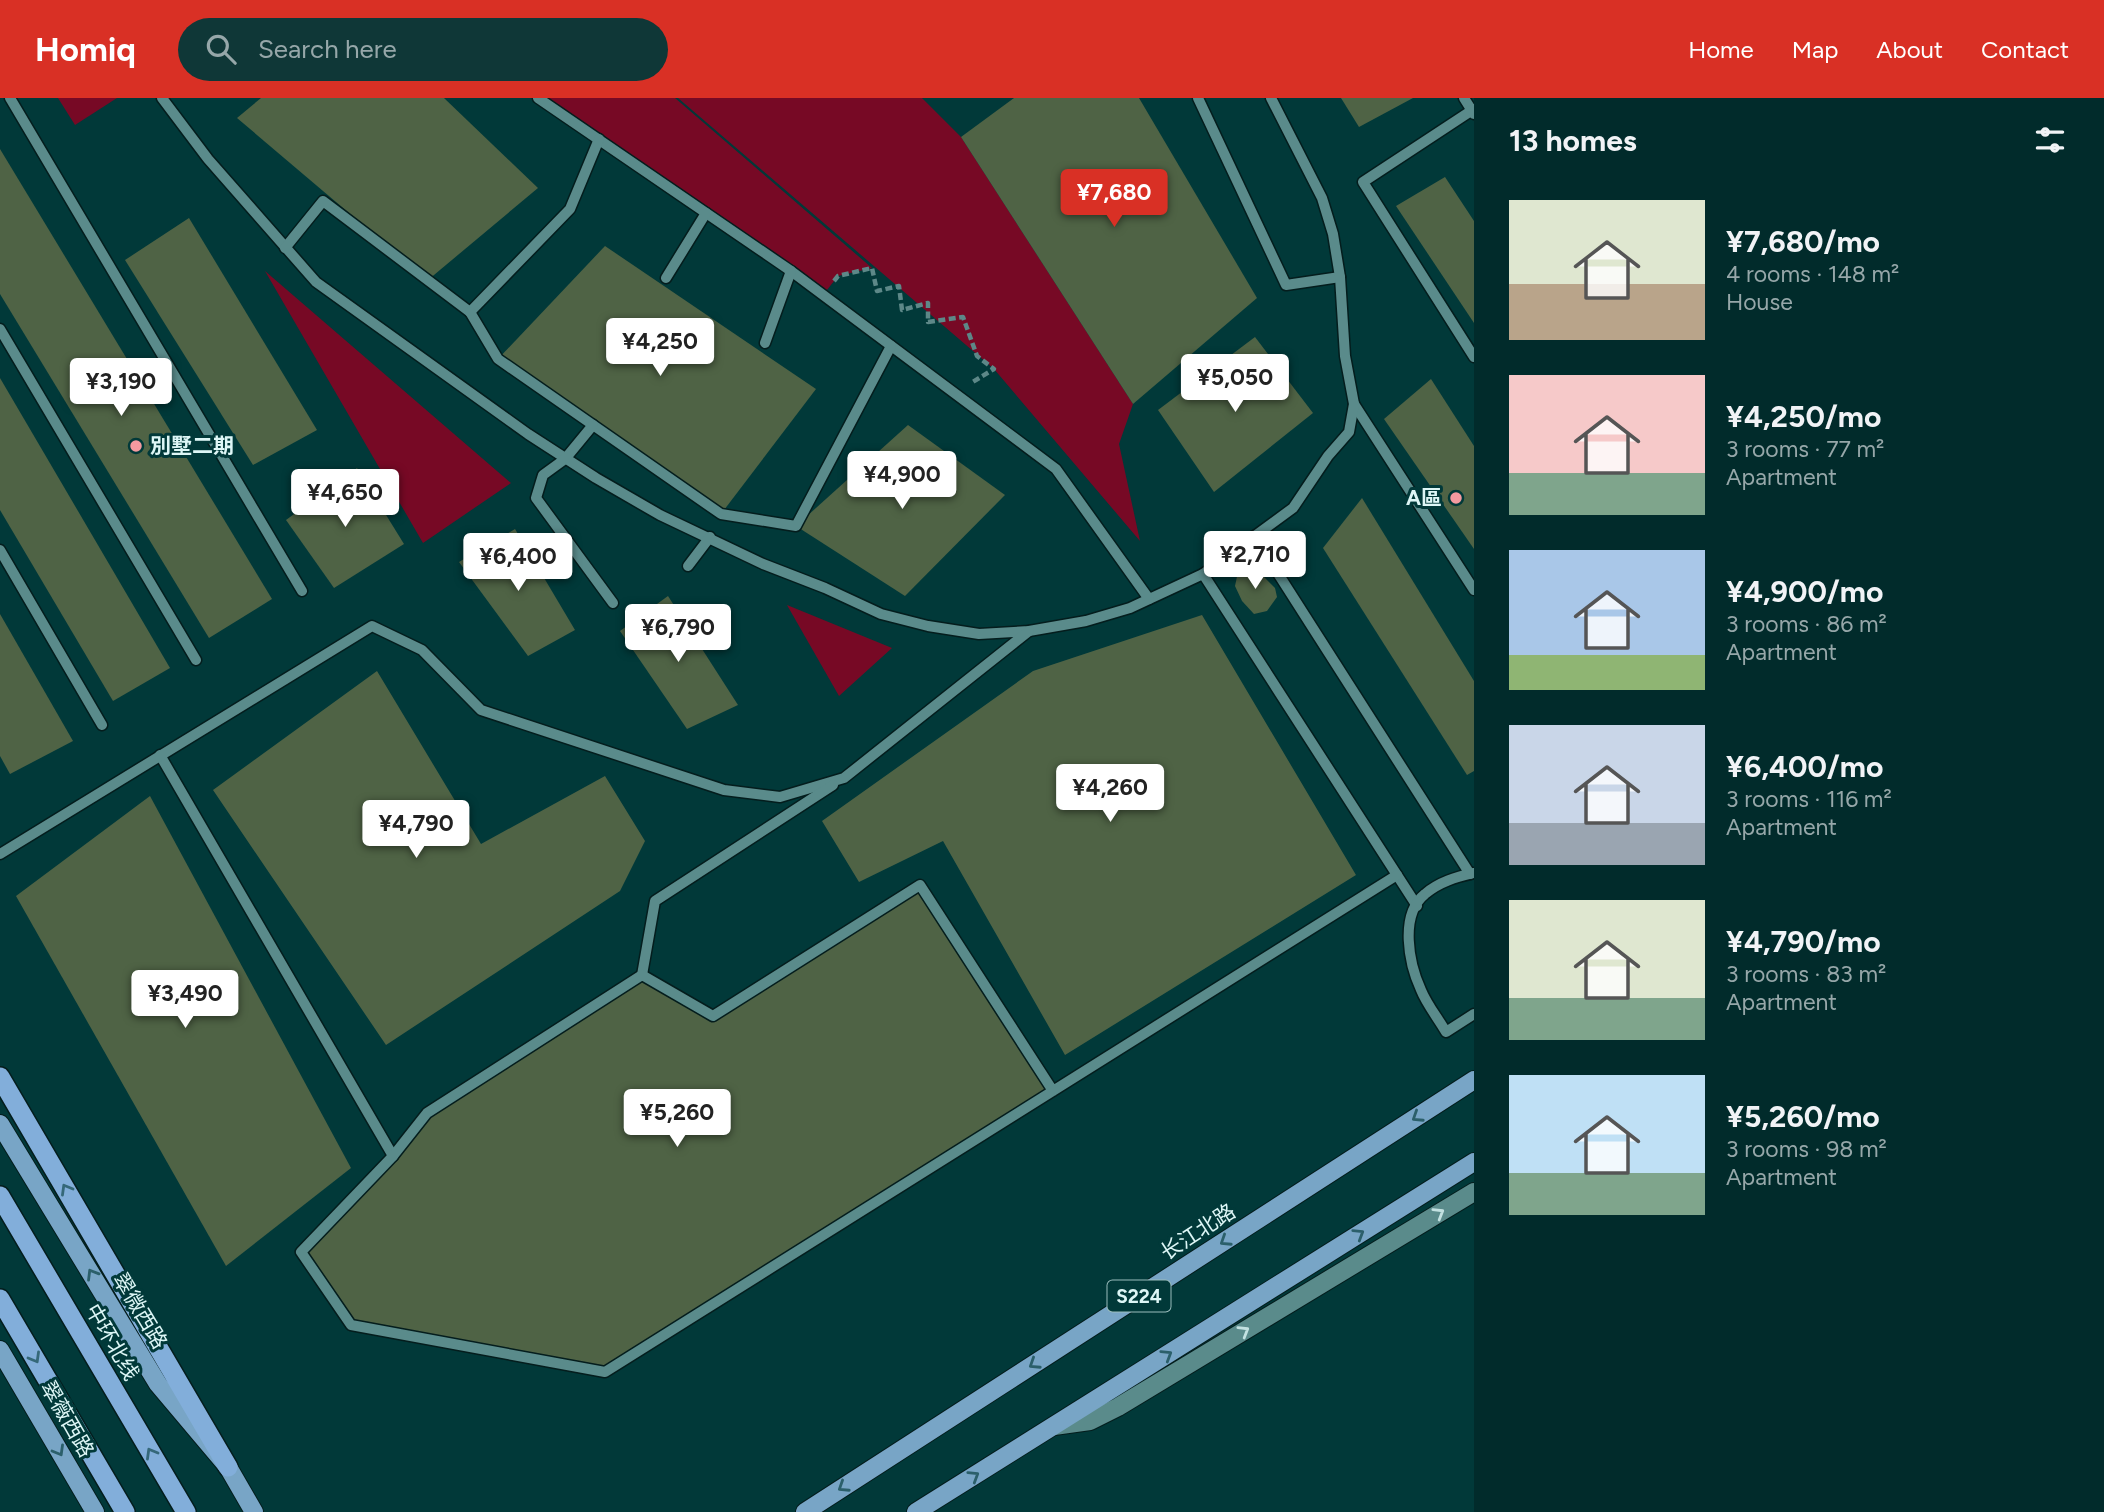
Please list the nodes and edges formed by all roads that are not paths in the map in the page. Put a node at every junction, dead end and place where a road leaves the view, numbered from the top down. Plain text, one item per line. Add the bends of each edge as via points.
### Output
1 (10, 98) edge
2 (162, 98) edge
3 (538, 98) edge
4 (1198, 98) edge
5 (1271, 98) edge
6 (1464, 98) edge
7 (1473, 111) edge
8 (599, 139) junction
9 (706, 213) junction
10 (285, 248) junction
11 (790, 271) junction
12 (1340, 276) junction
13 (666, 278) dead end
14 (470, 312) junction
15 (0, 329) edge
16 (765, 343) dead end
17 (891, 346) junction
18 (1474, 357) edge
19 (1353, 404) junction
20 (593, 425) junction
21 (565, 459) junction
22 (1254, 536) junction
23 (710, 537) junction
24 (0, 550) edge
25 (688, 566) dead end
26 (1203, 574) junction
27 (1474, 590) edge
28 (302, 591) dead end
29 (1149, 599) junction
30 (613, 603) dead end
31 (1029, 631) junction
32 (196, 660) dead end
33 (102, 725) dead end
34 (160, 755) junction
35 (844, 778) junction
36 (0, 853) edge
37 (1472, 874) edge
38 (1397, 875) junction
39 (1417, 906) junction
40 (642, 975) junction
41 (1474, 1014) edge
42 (0, 1077) edge
43 (1474, 1080) edge
44 (1053, 1091) junction
45 (0, 1124) edge
46 (393, 1156) junction
47 (1474, 1162) edge
48 (1474, 1192) edge
49 (0, 1196) edge
50 (0, 1299) edge
51 (0, 1350) edge
52 (1054, 1426) junction
53 (228, 1467) junction
54 (95, 1512) edge
55 (125, 1512) edge
56 (186, 1512) edge
57 (254, 1512) edge
58 (805, 1512) edge
59 (916, 1512) edge

1 - 28 lane
2 - 10 lane
3 - 8 lane
4 - 12 lane via 1286,285
5 - 12 lane via 1322,198
6 - 7 lane
7 - 18 lane via 1363,182
8 - 9 lane
8 - 14 lane via 570,209
9 - 11 lane
9 - 13 lane
10 - 14 lane via 323,201
10 - 21 lane via 316,282
11 - 16 lane
11 - 17 lane
12 - 19 lane
14 - 20 lane via 498,359
15 - 32 lane
17 - 20 lane via 796,526 721,514
17 - 29 lane via 1056,469
19 - 22 lane via 1349,432 1293,508
19 - 27 lane
20 - 21 lane
21 - 23 lane
21 - 30 lane via 543,475 536,498
22 - 26 lane
22 - 37 lane
23 - 25 lane
23 - 31 lane via 881,614 979,634
24 - 33 lane
26 - 29 lane
26 - 38 lane
29 - 31 lane via 1086,621
31 - 35 lane
34 - 35 lane via 372,626 422,650 481,710 724,790 779,797
34 - 36 lane
34 - 46 lane
35 - 40 lane via 655,901
37 - 39 lane via 1450,879 1423,895
38 - 39 lane
38 - 44 lane
39 - 41 lane via 1410,918 1408,950 1421,990 1446,1032
40 - 44 lane via 713,1016 920,886
40 - 46 lane via 427,1113
53 -> 42 highway
43 -> 58 main road, 长江北路 / S224
44 - 46 lane via 605,1372 351,1325 301,1252
53 -> 45 main road, 翠微西路 via 158,1384
52 -> 47 main road
52 -> 48 street via 1090,1421 1118,1407
56 -> 49 highway, 中环北线
50 -> 55 highway
51 -> 54 main road, 翠薇西路
59 -> 52 main road
53 - 57 main road, 翠微西路

